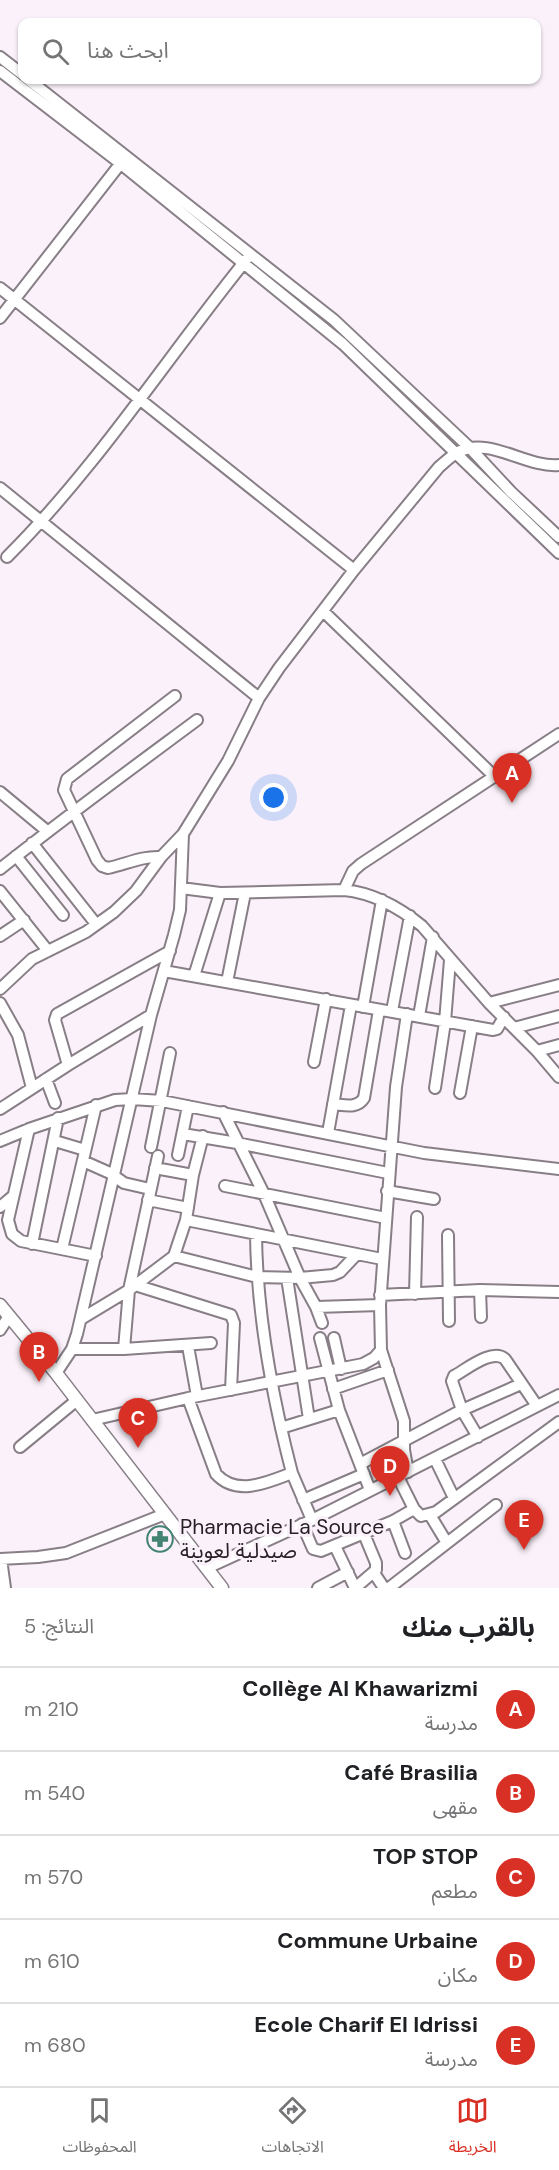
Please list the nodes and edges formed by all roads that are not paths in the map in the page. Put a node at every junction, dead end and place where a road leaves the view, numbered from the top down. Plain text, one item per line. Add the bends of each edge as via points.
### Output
1 (0, 57) edge
2 (0, 71) edge
3 (18, 71) edge
4 (34, 84) edge
5 (123, 160) junction
6 (247, 260) junction
7 (0, 288) edge
8 (15, 300) junction
9 (0, 318) edge
10 (141, 399) junction
11 (470, 448) junction
12 (456, 453) junction
13 (559, 465) edge
14 (0, 488) edge
15 (43, 521) junction
16 (559, 537) edge
17 (559, 553) edge
18 (8, 557) dead end
19 (354, 570) junction
20 (324, 612) junction
21 (175, 696) dead end
22 (259, 698) junction
23 (197, 720) dead end
24 (559, 734) edge
25 (494, 776) junction
26 (0, 792) edge
27 (75, 812) junction
28 (47, 831) junction
29 (183, 834) junction
30 (32, 843) junction
31 (16, 856) junction
32 (161, 857) junction
33 (0, 869) edge
34 (180, 888) junction
35 (344, 890) junction
36 (0, 891) edge
37 (220, 893) junction
38 (245, 893) junction
39 (382, 900) junction
40 (63, 915) dead end
41 (410, 916) junction
42 (24, 921) junction
43 (96, 924) junction
44 (0, 936) edge
45 (433, 937) junction
46 (48, 951) junction
47 (170, 951) junction
48 (450, 960) junction
49 (164, 971) junction
50 (194, 976) junction
51 (227, 982) junction
52 (559, 985) edge
53 (0, 989) edge
54 (326, 999) junction
55 (0, 1003) edge
56 (489, 1003) junction
57 (351, 1005) junction
58 (363, 1007) junction
59 (379, 1010) junction
60 (392, 1011) junction
61 (152, 1015) junction
62 (413, 1015) junction
63 (559, 1016) edge
64 (504, 1017) junction
65 (445, 1022) junction
66 (472, 1026) junction
67 (514, 1028) junction
68 (559, 1045) edge
69 (537, 1051) junction
70 (170, 1053) dead end
71 (314, 1062) dead end
72 (68, 1065) junction
73 (559, 1077) edge
74 (46, 1079) junction
75 (32, 1088) junction
76 (435, 1088) dead end
77 (460, 1093) dead end
78 (132, 1099) junction
79 (162, 1101) junction
80 (55, 1103) dead end
81 (333, 1104) junction
82 (96, 1105) junction
83 (188, 1106) junction
84 (0, 1108) edge
85 (223, 1112) junction
86 (58, 1118) junction
87 (29, 1129) junction
88 (328, 1133) junction
89 (183, 1134) junction
90 (203, 1136) junction
91 (0, 1141) edge
92 (54, 1141) junction
93 (237, 1143) junction
94 (391, 1146) junction
95 (178, 1155) dead end
96 (84, 1156) junction
97 (155, 1168) junction
98 (559, 1169) edge
99 (388, 1173) junction
100 (193, 1175) junction
101 (113, 1176) junction
102 (225, 1186) dead end
103 (387, 1191) junction
104 (149, 1194) junction
105 (264, 1194) junction
106 (12, 1197) junction
107 (434, 1198) dead end
108 (0, 1206) edge
109 (188, 1208) junction
110 (417, 1217) dead end
111 (386, 1218) junction
112 (186, 1220) junction
113 (256, 1235) junction
114 (448, 1235) dead end
115 (284, 1241) junction
116 (32, 1244) junction
117 (62, 1249) junction
118 (357, 1254) junction
119 (96, 1256) junction
120 (174, 1256) junction
121 (382, 1259) junction
122 (257, 1277) junction
123 (287, 1278) junction
124 (300, 1278) junction
125 (132, 1288) junction
126 (480, 1290) junction
127 (448, 1292) junction
128 (559, 1293) edge
129 (416, 1294) junction
130 (380, 1300) junction
131 (0, 1305) edge
132 (316, 1307) junction
133 (9, 1316) junction
134 (481, 1317) dead end
135 (81, 1319) junction
136 (448, 1322) dead end
137 (322, 1323) dead end
138 (0, 1330) edge
139 (320, 1338) dead end
140 (334, 1338) dead end
141 (211, 1343) dead end
142 (188, 1346) junction
143 (72, 1349) junction
144 (124, 1349) junction
145 (381, 1350) junction
146 (341, 1369) junction
147 (388, 1370) junction
148 (328, 1371) junction
149 (56, 1373) junction
150 (302, 1375) junction
151 (272, 1381) junction
152 (521, 1384) junction
153 (333, 1389) junction
154 (231, 1390) junction
155 (559, 1395) edge
156 (192, 1397) junction
157 (77, 1400) junction
158 (537, 1406) junction
159 (339, 1410) junction
160 (462, 1410) junction
161 (309, 1419) junction
162 (92, 1420) junction
163 (559, 1422) edge
164 (281, 1428) junction
165 (478, 1437) junction
166 (405, 1441) junction
167 (20, 1447) dead end
168 (435, 1459) junction
169 (362, 1469) junction
170 (408, 1472) junction
171 (292, 1473) junction
172 (398, 1477) junction
173 (370, 1491) junction
174 (454, 1498) junction
175 (303, 1500) junction
176 (496, 1505) dead end
177 (414, 1509) junction
178 (165, 1514) junction
179 (430, 1515) junction
180 (393, 1521) junction
181 (307, 1522) junction
182 (364, 1534) junction
183 (447, 1543) junction
184 (334, 1546) junction
185 (405, 1553) dead end
186 (1, 1559) edge
187 (207, 1568) junction
188 (348, 1572) junction
189 (374, 1574) junction
190 (5, 1588) edge
191 (222, 1588) edge
192 (318, 1588) edge
193 (355, 1588) edge
194 (384, 1588) edge
195 (389, 1588) edge

1 - 3 street
2 - 5 street
4 - 5 street
5 - 6 street
5 - 8 street
6 - 10 street
6 - 11 street via 334,320
6 - 12 street via 343,344
7 - 8 street
8 - 9 street
8 - 10 street
10 - 15 street
10 - 19 street
11 - 12 street
11 - 13 street
11 - 16 street
12 - 17 street
12 - 19 street
14 - 15 street
15 - 18 street
15 - 22 street
19 - 20 street
20 - 22 street
20 - 25 street
21 - 27 street via 67,779 64,790
22 - 29 street via 228,761
23 - 27 street
24 - 25 street
25 - 35 street via 361,864
26 - 28 street
27 - 28 street
27 - 32 street via 102,866
28 - 30 street
29 - 32 street
29 - 34 street
30 - 31 street
30 - 43 street
31 - 33 street
31 - 40 street
32 - 43 street via 136,891
34 - 37 street
34 - 47 street via 180,910
35 - 38 street
35 - 39 street
36 - 42 street
37 - 38 street
37 - 50 street
38 - 51 street
39 - 41 street
39 - 58 street
41 - 45 street
41 - 60 street
42 - 44 street
42 - 46 street
43 - 46 street
45 - 48 street
45 - 62 street
46 - 53 street via 33,959
47 - 49 street
47 - 72 street via 57,1014 55,1020
48 - 56 street
48 - 65 street
49 - 50 street
49 - 61 street
50 - 51 street
51 - 54 street
52 - 56 street
54 - 57 street
54 - 71 street
55 - 75 street via 18,1035
56 - 64 street
57 - 58 street
57 - 81 street
58 - 59 street
59 - 60 street
59 - 81 street via 364,1098 355,1106
60 - 62 street
61 - 72 street
61 - 78 street
62 - 65 street
62 - 94 street via 396,1087
63 - 67 street
64 - 66 street via 497,1029
64 - 67 street
65 - 66 street
65 - 76 street
66 - 77 street
67 - 69 street
68 - 69 street
69 - 73 street
70 - 79 street
72 - 74 street
74 - 75 street
74 - 80 street
75 - 84 street
78 - 79 street
78 - 82 street
78 - 101 street
79 - 83 street
79 - 97 street
81 - 88 street
82 - 86 street
82 - 96 street
83 - 85 street
83 - 89 street
85 - 88 street
85 - 93 street
86 - 87 street
86 - 92 street
87 - 91 street
87 - 106 street
88 - 94 street
89 - 90 street
89 - 95 street
90 - 93 street
90 - 100 street
92 - 96 street
92 - 116 street
93 - 99 street
93 - 105 street
94 - 98 street
94 - 99 street
96 - 101 street
96 - 117 street
97 - 100 street
97 - 104 street
99 - 103 street
100 - 109 street
101 - 104 street
101 - 119 street
102 - 105 street
103 - 107 street
103 - 111 street
104 - 109 street
104 - 125 street
105 - 111 street
105 - 115 street
106 - 108 street
106 - 116 street via 9,1229 16,1238
109 - 112 street
110 - 129 street
111 - 121 street
112 - 113 street
112 - 120 street
113 - 115 street
113 - 122 street
114 - 127 street
115 - 118 street
115 - 124 street
116 - 117 street
117 - 119 street
118 - 121 street
118 - 124 street via 333,1275
119 - 135 street
120 - 122 street
120 - 125 street
121 - 130 street
122 - 123 street
122 - 151 street
123 - 124 street
123 - 150 street
124 - 132 street
125 - 135 street
125 - 144 street
125 - 154 street via 231,1315
126 - 127 street
126 - 128 street
126 - 134 street
127 - 129 street
127 - 136 street
129 - 130 street
130 - 132 street
130 - 145 street
131 - 133 main road
132 - 137 street
133 - 138 street
133 - 149 main road
135 - 143 street
139 - 148 street
140 - 146 street
141 - 142 street
142 - 144 street
142 - 156 street
143 - 144 street
143 - 149 street
145 - 146 street via 369,1361
145 - 147 street
146 - 148 street
147 - 153 street
147 - 166 street via 404,1421
148 - 150 street
148 - 153 street
149 - 157 main road
150 - 151 street
150 - 161 street
151 - 154 street
151 - 164 street
152 - 158 street
152 - 160 street
152 - 160 street via 505,1359 492,1355 454,1376 452,1385
153 - 159 street
154 - 156 street
155 - 158 street
156 - 162 street
156 - 171 street via 221,1480 253,1486
157 - 162 main road
157 - 167 street
158 - 165 street
159 - 161 street
159 - 169 street
160 - 165 street
160 - 166 street
161 - 164 street
162 - 178 main road
163 - 174 street
164 - 171 street
165 - 168 street
166 - 169 street
166 - 170 street
168 - 170 street
168 - 174 street
169 - 173 street
169 - 175 street
170 - 172 street
171 - 175 street
172 - 173 street
172 - 177 street
173 - 181 street
174 - 179 street
175 - 181 street
176 - 183 street
177 - 179 street via 421,1516
177 - 180 street
178 - 186 street via 66,1553
178 - 187 main road
179 - 183 street
180 - 182 street
180 - 185 street
181 - 184 street via 313,1549
181 - 187 street
182 - 184 street
182 - 189 street via 376,1563
183 - 195 street
184 - 188 street
186 - 190 street
187 - 191 main road
188 - 192 street
188 - 193 street
189 - 193 street
189 - 194 street

